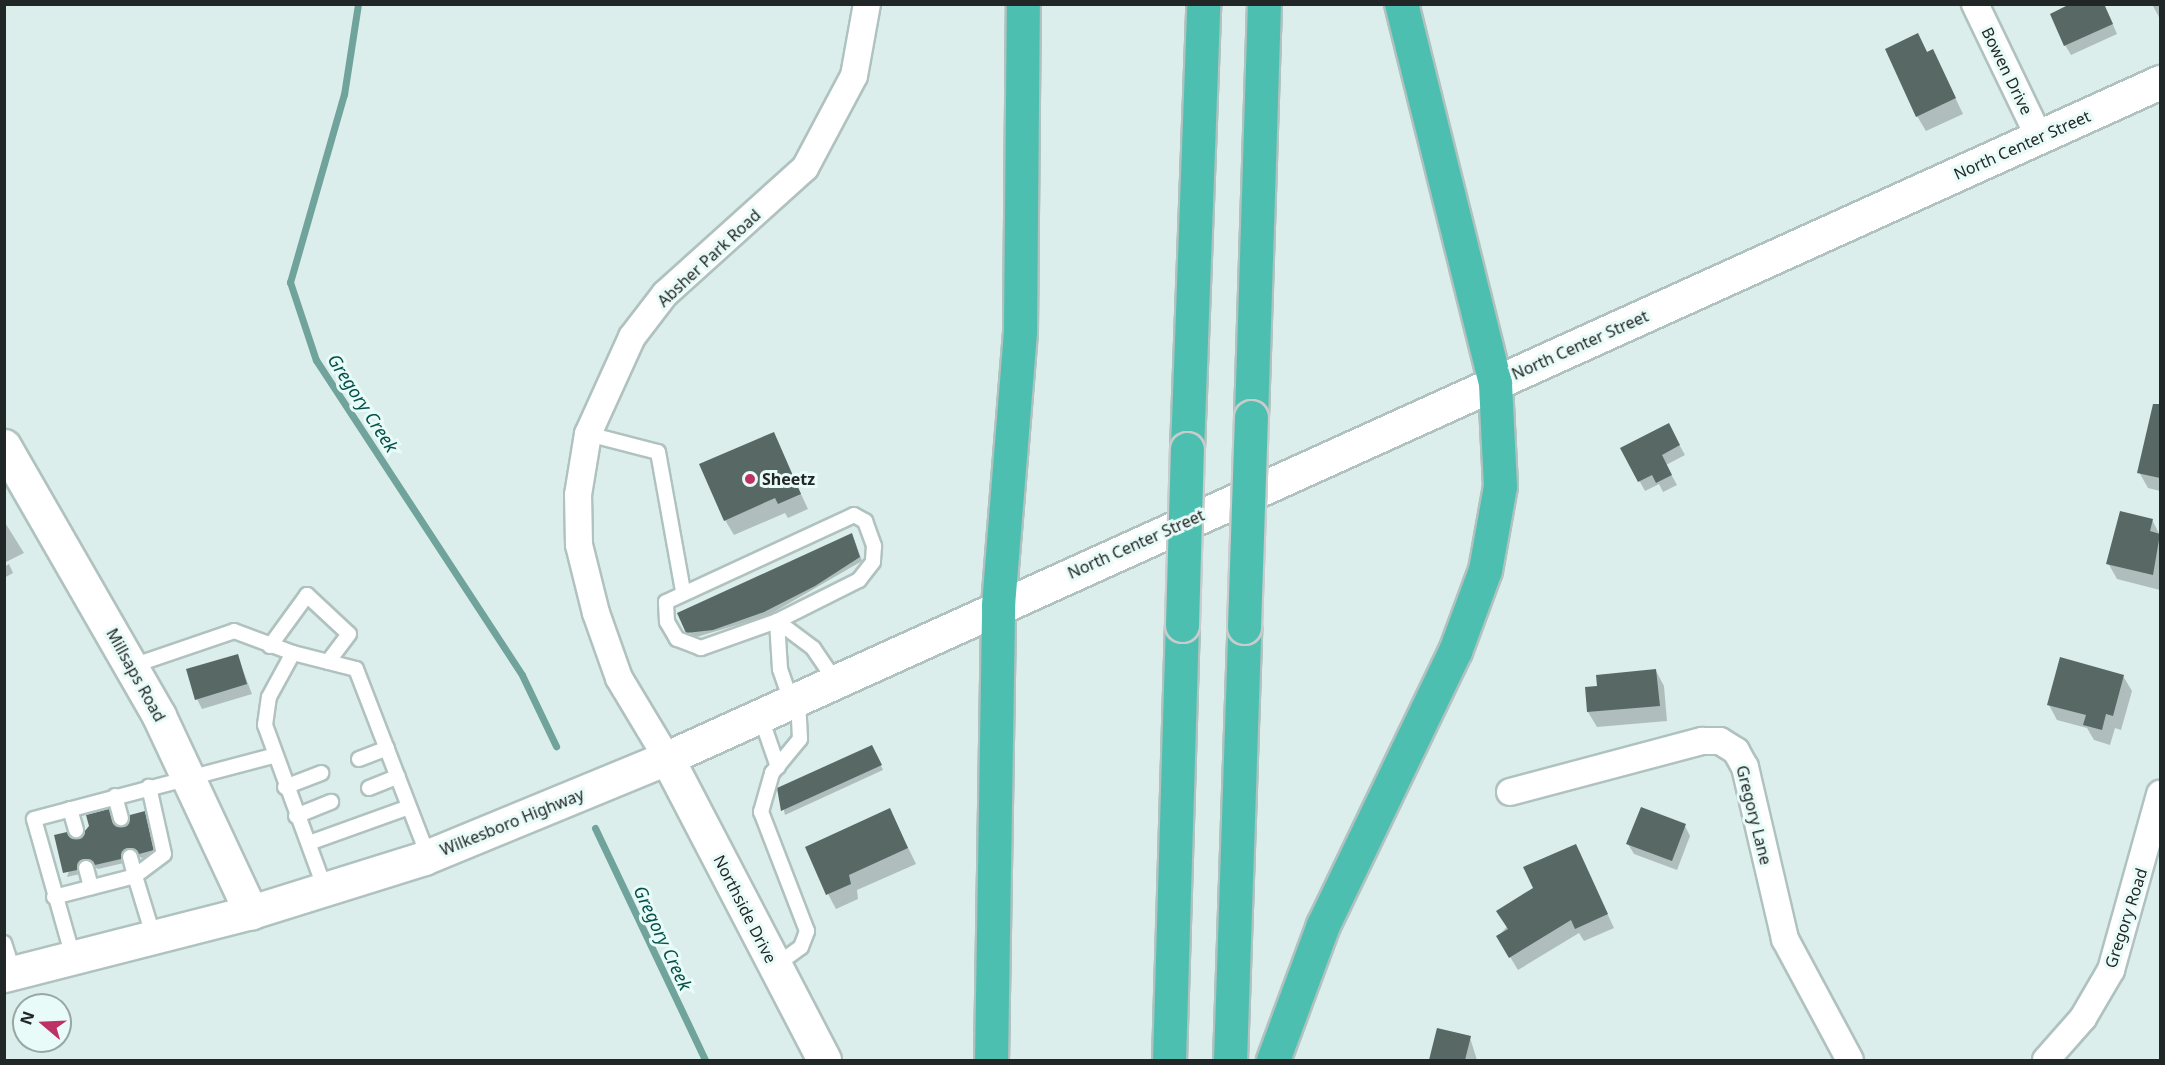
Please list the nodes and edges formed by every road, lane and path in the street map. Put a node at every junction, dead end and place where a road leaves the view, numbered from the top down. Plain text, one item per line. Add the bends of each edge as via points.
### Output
1 (867, 4) edge
2 (1023, 4) edge
3 (1203, 4) edge
4 (1264, 4) edge
5 (1401, 4) edge
6 (1975, 4) edge
7 (2160, 82) edge
8 (2039, 137) junction
9 (1495, 383) junction
10 (588, 434) junction
11 (4, 446) edge
12 (683, 591) junction
13 (998, 605) junction
14 (777, 621) junction
15 (270, 646) junction
16 (293, 653) junction
17 (328, 662) junction
18 (132, 666) junction
19 (836, 682) junction
20 (794, 699) junction
21 (760, 715) junction
22 (387, 748) junction
23 (273, 756) junction
24 (667, 758) junction
25 (359, 759) dead end
26 (778, 767) junction
27 (321, 773) dead end
28 (187, 776) junction
29 (398, 776) junction
30 (149, 787) junction
31 (285, 787) junction
32 (369, 788) dead end
33 (1510, 792) dead end
34 (2160, 794) edge
35 (115, 796) junction
36 (331, 802) dead end
37 (409, 807) junction
38 (70, 808) junction
39 (296, 816) junction
40 (121, 818) dead end
41 (76, 830) dead end
42 (309, 843) junction
43 (130, 856) dead end
44 (428, 856) junction
45 (86, 867) dead end
46 (135, 876) junction
47 (91, 887) junction
48 (326, 889) junction
49 (54, 897) junction
50 (251, 912) junction
51 (154, 938) junction
52 (74, 959) junction
53 (8, 964) edge
54 (775, 966) junction
55 (824, 1060) edge
56 (991, 1060) edge
57 (1168, 1060) edge
58 (1230, 1060) edge
59 (1273, 1060) edge
60 (1850, 1060) edge
61 (2046, 1060) edge

1 - 10 street, Absher Park Road via 854,76 805,168 665,294 632,337
2 - 13 highway via 1020,331
3 - 57 highway, bridge
4 - 58 highway, bridge
5 - 9 highway
6 - 8 street, Bowen Drive
7 - 8 main road, North Center Street
8 - 9 main road, North Center Street
9 - 13 main road, North Center Street
9 - 59 highway via 1500,486 1485,570 1455,651 1323,925
10 - 12 lane via 658,452
10 - 24 street, Absher Park Road via 578,495 582,557 619,678
11 - 18 main road, Millsaps Road
12 - 14 lane via 666,602 667,622 677,639 701,648
12 - 14 lane via 843,517 865,521 873,562 859,580
13 - 19 main road, Wilkesboro Highway
13 - 56 highway
14 - 19 lane via 813,648
14 - 20 lane via 780,669
15 - 16 lane
15 - 17 lane via 307,596 349,634
15 - 18 lane via 234,631
16 - 17 lane
16 - 23 lane via 269,697 265,725
17 - 22 lane via 356,669
18 - 28 main road, Millsaps Road
19 - 20 main road, Wilkesboro Highway
20 - 21 main road, Wilkesboro Highway
20 - 26 lane via 800,739
21 - 24 main road, Wilkesboro Highway
21 - 26 lane
22 - 25 lane
22 - 29 lane
23 - 28 lane
23 - 31 lane
24 - 44 main road, Wilkesboro Highway
24 - 54 main road, Northside Drive
26 - 54 lane via 761,812 807,931 801,947
27 - 31 lane
28 - 30 lane
28 - 50 main road, Millsaps Road
29 - 32 lane
29 - 37 lane
30 - 35 lane
30 - 46 lane via 164,854
31 - 39 lane
33 - 60 street, Gregory Lane via 1702,741 1720,741 1736,751 1745,768 1785,939
34 - 61 street, Gregory Road via 2111,970 2083,1018
35 - 38 lane
35 - 40 lane
36 - 39 lane
37 - 42 lane
37 - 44 lane
38 - 41 lane
38 - 49 lane via 34,819
39 - 42 lane
42 - 48 lane
43 - 46 lane
44 - 48 main road, Wilkesboro Highway
45 - 47 lane
46 - 47 lane
46 - 51 lane
47 - 49 lane
48 - 50 main road, Wilkesboro Highway
49 - 52 lane
50 - 51 main road, Wilkesboro Highway
51 - 52 main road, Wilkesboro Highway
52 - 53 main road, Wilkesboro Highway
54 - 55 main road, Northside Drive

